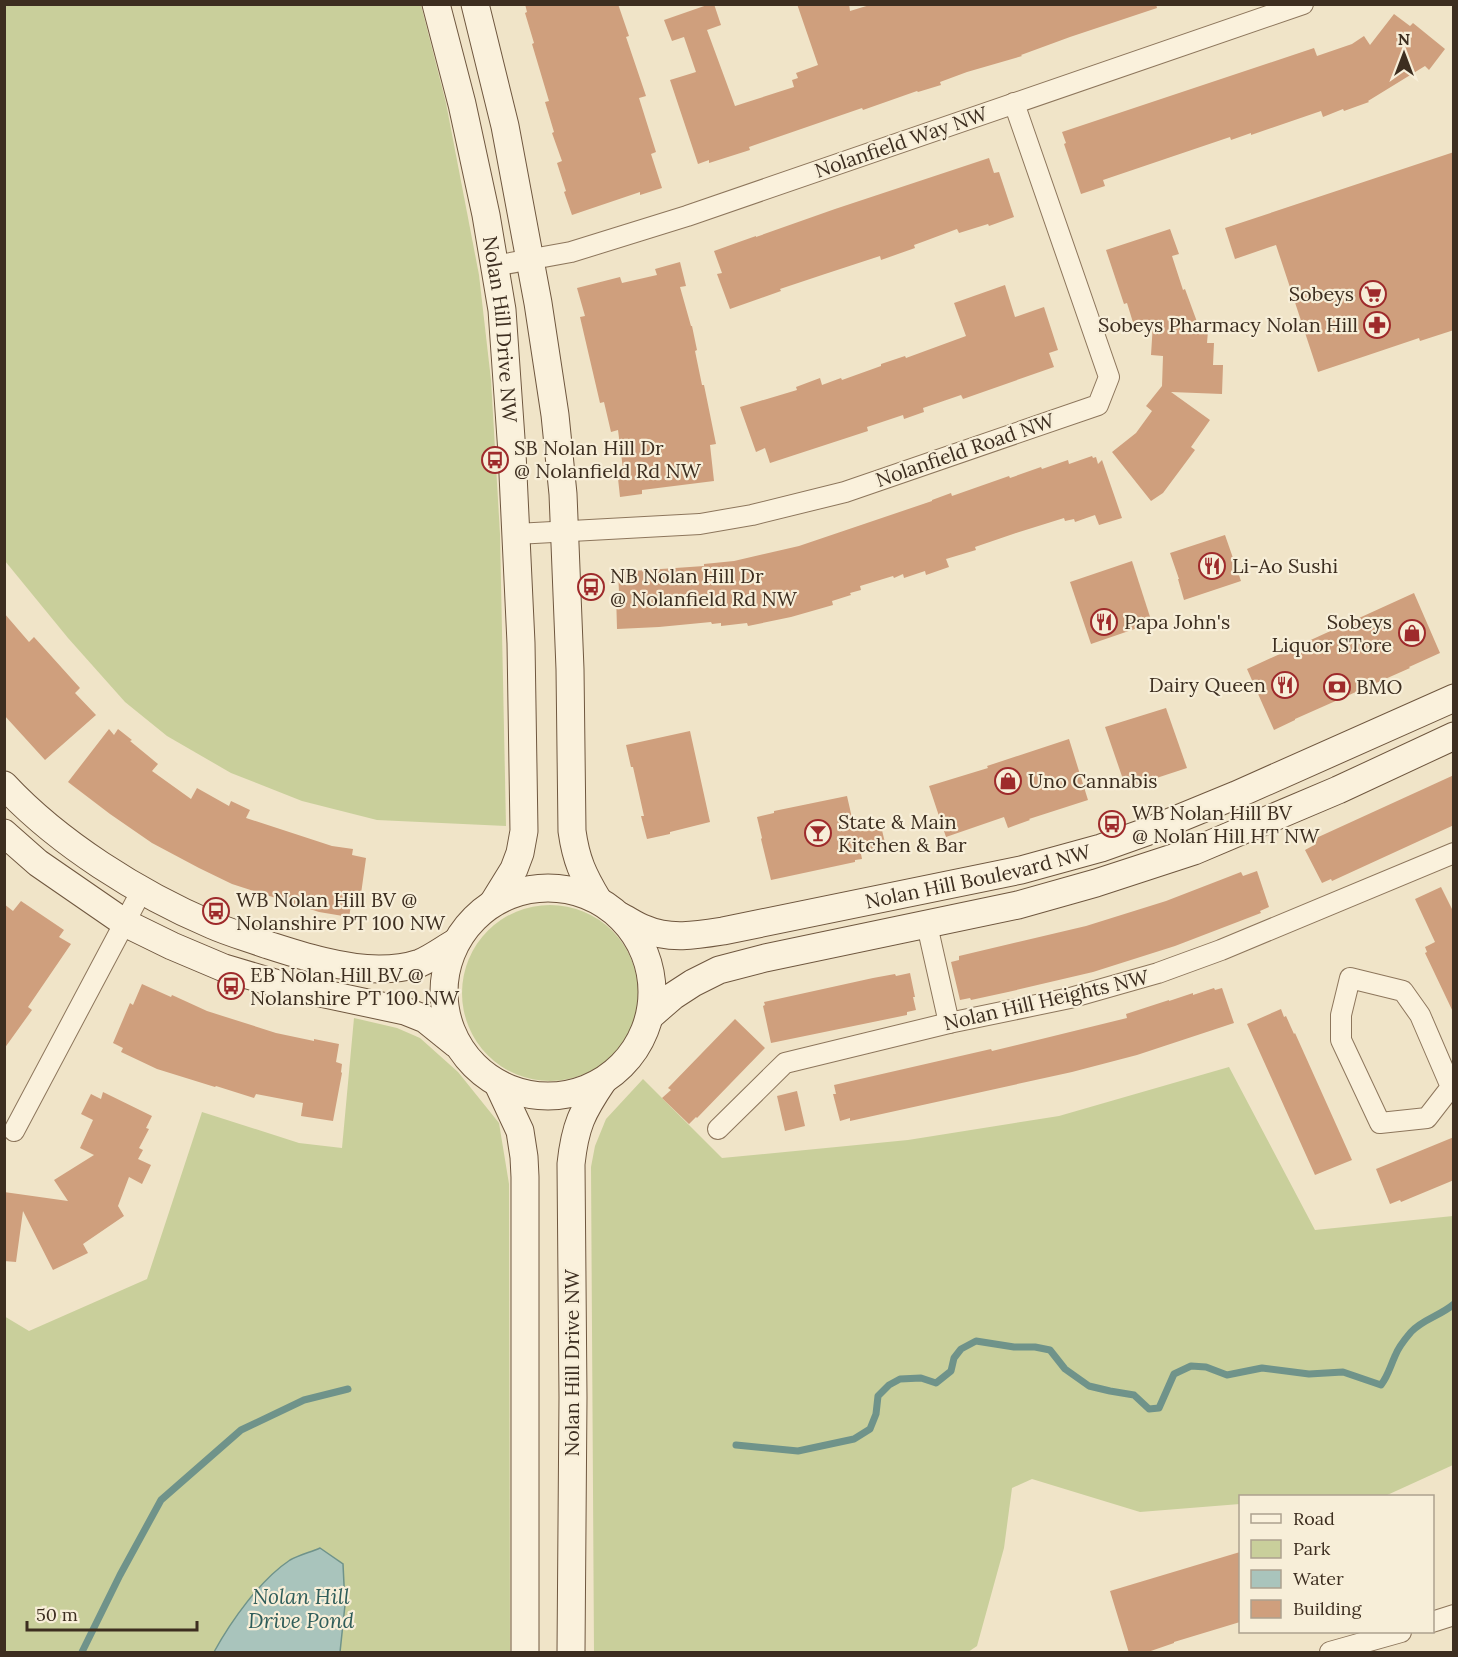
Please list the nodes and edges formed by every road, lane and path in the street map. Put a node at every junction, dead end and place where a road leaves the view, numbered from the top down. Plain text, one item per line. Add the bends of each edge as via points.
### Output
1 (436, 4) edge
2 (475, 4) edge
3 (1304, 4) edge
4 (1014, 103) junction
5 (530, 260) junction
6 (495, 266) junction
7 (564, 532) junction
8 (516, 534) junction
9 (1454, 698) edge
10 (1454, 736) edge
11 (4, 785) edge
12 (4, 833) edge
13 (1454, 853) edge
14 (142, 890) junction
15 (598, 900) junction
16 (493, 903) junction
17 (620, 916) junction
18 (125, 923) junction
19 (927, 925) junction
20 (456, 942) junction
21 (1350, 978) joint
22 (650, 1016) junction
23 (949, 1023) junction
24 (459, 1047) junction
25 (603, 1081) junction
26 (498, 1084) junction
27 (718, 1129) dead end
28 (14, 1131) dead end
29 (1454, 1615) edge
30 (1434, 1621) edge
31 (1398, 1633) edge
32 (525, 1653) edge
33 (571, 1653) edge
34 (1330, 1653) edge

1 - 6 street, Nolan Hill Drive NW via 462,104
2 - 5 street, Nolan Hill Drive NW via 505,126
3 - 4 street, Nolanfield Way NW
4 - 5 street, Nolanfield Way NW via 687,216 571,252
4 - 7 street, Nolanfield Road NW via 1109,377 1098,405 845,492 752,515 700,524
5 - 6 street, Nolanfield Way NW
5 - 7 street, Nolan Hill Drive NW via 555,415
6 - 8 street, Nolan Hill Drive NW via 502,310
7 - 8 street, Nolanfield Road NW
7 - 15 street, Nolan Hill Drive NW via 572,831 582,874
8 - 16 street, Nolan Hill Drive NW via 524,831 514,869
9 - 17 street, Nolan Hill Boulevard NW via 1146,832 1021,870 694,935 669,936 646,930
10 - 19 street, Nolan Hill Boulevard NW via 1194,851 1018,905
11 - 14 street via 64,838
12 - 18 street
13 - 23 street, Nolan Hill Heights NW via 1158,973 1070,998
14 - 18 street
14 - 20 street via 214,926 338,964 378,969 404,966 420,963
15 - 16 street via 572,890 545,887 518,892
15 - 17 street
16 - 20 street via 472,920
17 - 22 street via 637,937 648,962 653,989
18 - 24 street via 224,968 278,984 405,1011 425,1019
18 - 28 street
19 - 22 street, Nolan Hill Boulevard NW via 719,970 673,996
19 - 23 street
20 - 24 street via 446,968 443,995 447,1022
21 - 21 street via 1341,1015 1341,1040 1380,1123 1426,1118 1451,1086 1420,1015 1403,991
22 - 25 street via 635,1049
23 - 27 street, Nolan Hill Heights NW via 785,1063
24 - 26 street via 476,1068
25 - 26 street via 578,1092 551,1096 524,1094
25 - 33 street, Nolan Hill Drive NW via 578,1122 571,1164
26 - 32 street via 520,1131 525,1178
29 - 30 street
31 - 34 street

